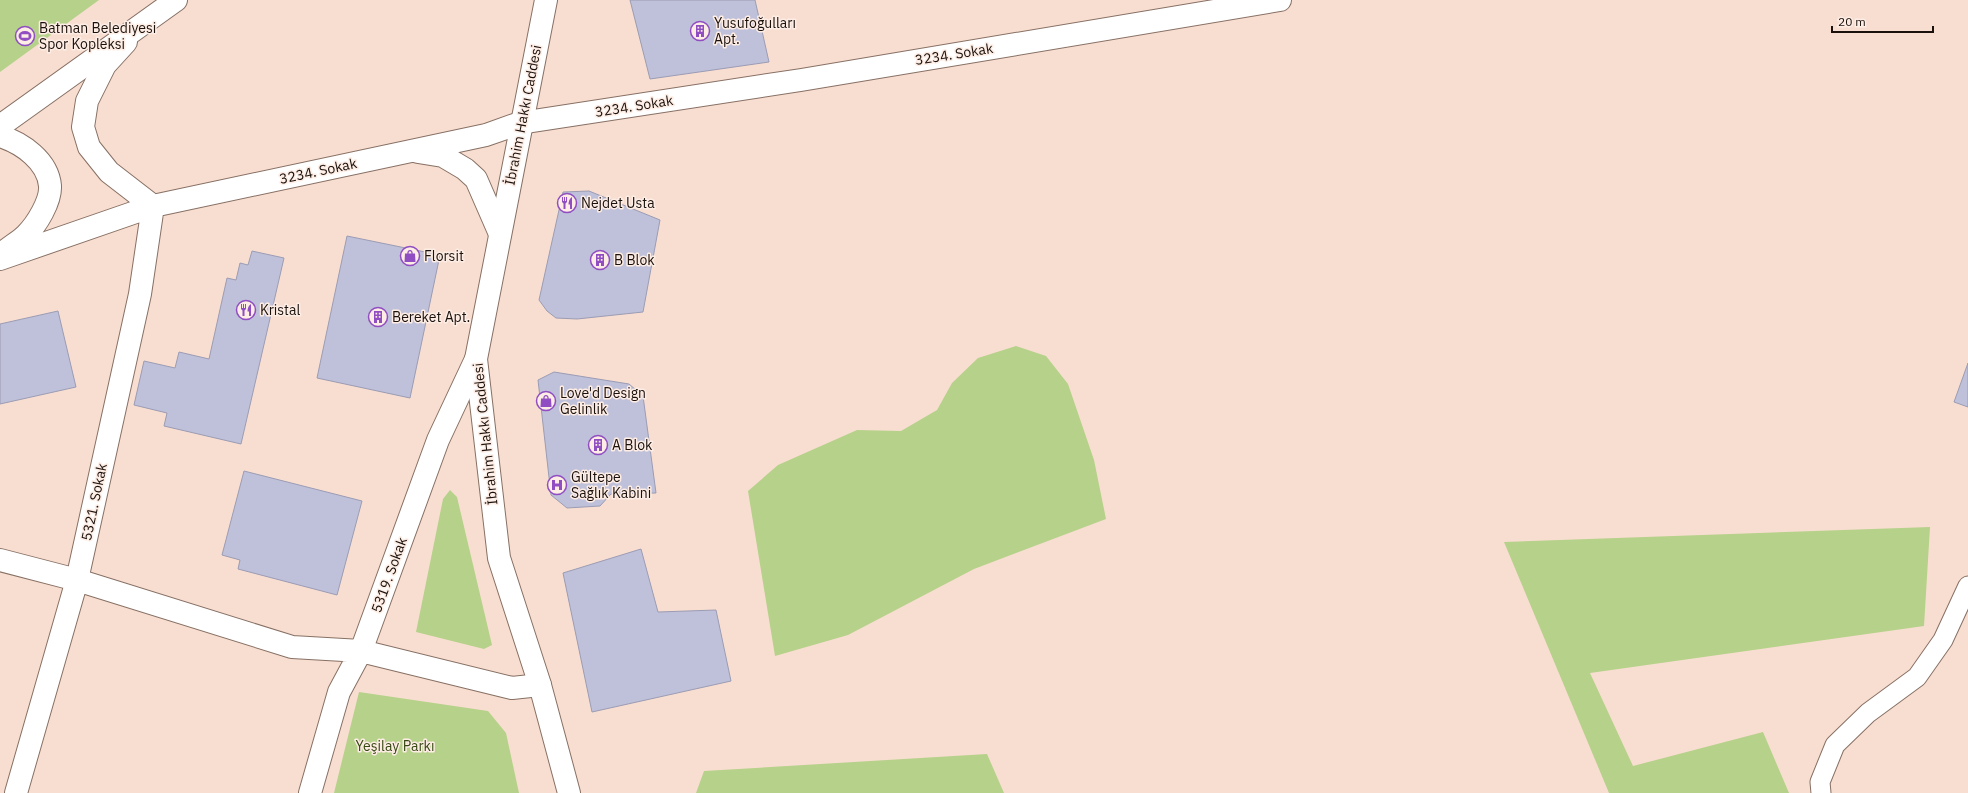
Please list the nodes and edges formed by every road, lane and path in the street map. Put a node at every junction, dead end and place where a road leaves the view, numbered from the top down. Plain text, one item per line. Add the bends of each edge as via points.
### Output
1 (176, 0) edge
2 (546, 0) edge
3 (1280, 0) edge
4 (139, 27) junction
5 (520, 123) junction
6 (0, 126) edge
7 (0, 136) edge
8 (412, 150) junction
9 (153, 206) junction
10 (500, 234) junction
11 (0, 255) edge
12 (0, 259) edge
13 (476, 359) junction
14 (0, 560) edge
15 (77, 580) junction
16 (1968, 586) edge
17 (361, 651) junction
18 (540, 685) junction
19 (16, 793) edge
20 (310, 793) edge
21 (569, 793) edge
22 (1821, 793) edge

1 - 4 street
2 - 5 street, İbrahim Hakkı Caddesi
3 - 5 street, 3234. Sokak
4 - 6 street
4 - 9 street via 105,65 87,100 83,127 89,146 109,172
5 - 8 street, 3234. Sokak via 486,135
5 - 10 street, İbrahim Hakkı Caddesi
7 - 11 street via 26,148 37,159 47,174 50,186 44,211 26,235
8 - 9 street, 3234. Sokak
8 - 10 street via 442,156 465,169 476,179
9 - 12 street, 3234. Sokak
9 - 15 street, 5321. Sokak via 140,294
10 - 13 street, İbrahim Hakkı Caddesi
13 - 17 street, 5319. Sokak via 438,440
13 - 18 street, İbrahim Hakkı Caddesi via 499,558
14 - 15 street
15 - 17 street via 292,647
15 - 19 street, 5321. Sokak
16 - 22 lane via 1942,640 1917,677 1868,713 1835,745 1820,782
17 - 18 street via 512,688
17 - 20 street, 5319. Sokak via 339,692
18 - 21 street, İbrahim Hakkı Caddesi

